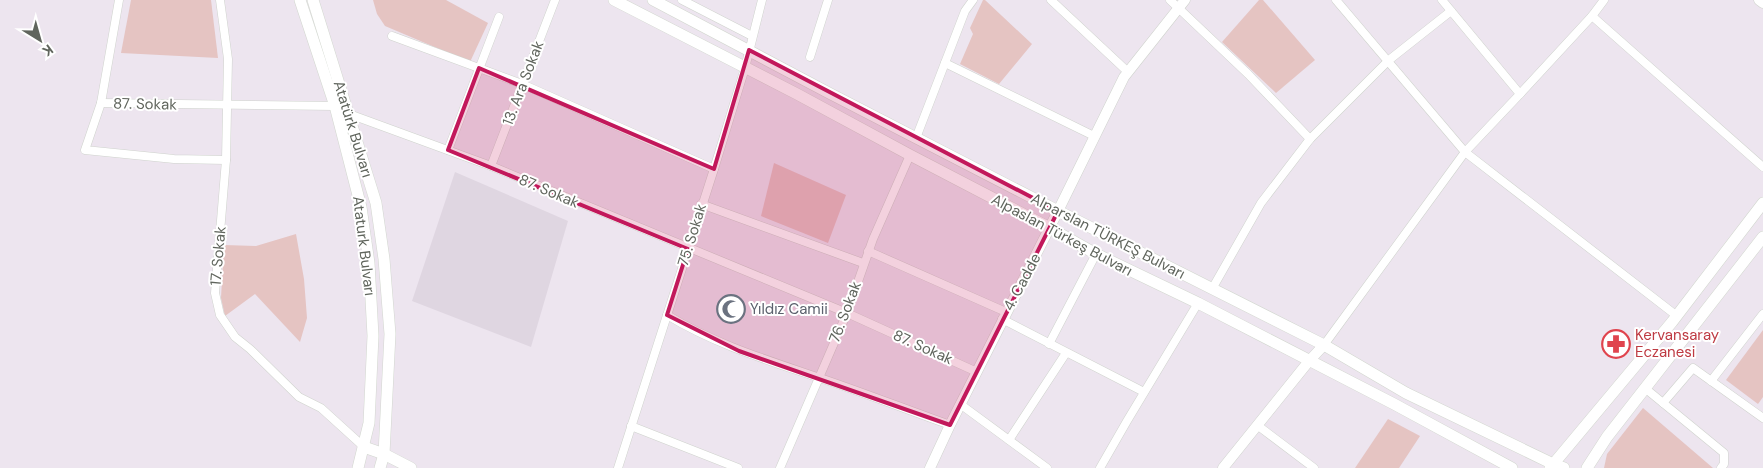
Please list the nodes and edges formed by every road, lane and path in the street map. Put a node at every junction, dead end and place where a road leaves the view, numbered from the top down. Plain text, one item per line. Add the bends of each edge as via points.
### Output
1 (119, 0) edge
2 (220, 0) edge
3 (300, 0) edge
4 (314, 0) edge
5 (555, 0) edge
6 (614, 0) edge
7 (653, 0) edge
8 (682, 0) edge
9 (762, 0) edge
10 (828, 0) edge
11 (972, 0) edge
12 (1051, 0) edge
13 (1170, 0) edge
14 (1336, 0) edge
15 (1442, 0) edge
16 (1603, 0) edge
17 (1759, 0) edge
18 (1763, 3) edge
19 (1182, 4) edge
20 (1451, 11) junction
21 (1592, 16) junction
22 (498, 17) dead end
23 (392, 36) dead end
24 (752, 36) junction
25 (749, 50) junction
26 (810, 58) dead end
27 (1388, 60) junction
28 (945, 64) junction
29 (479, 68) junction
30 (745, 68) junction
31 (1128, 72) junction
32 (522, 84) junction
33 (1520, 94) junction
34 (101, 103) junction
35 (228, 106) junction
36 (335, 106) junction
37 (349, 114) junction
38 (1094, 136) junction
39 (916, 138) junction
40 (1310, 139) junction
41 (448, 150) junction
42 (1465, 152) junction
43 (910, 155) junction
44 (226, 160) junction
45 (491, 166) junction
46 (1763, 167) edge
47 (714, 170) junction
48 (1763, 203) edge
49 (701, 204) junction
50 (1058, 211) junction
51 (1050, 228) junction
52 (1762, 240) edge
53 (688, 249) junction
54 (868, 251) junction
55 (1096, 254) junction
56 (863, 263) junction
57 (1212, 289) junction
58 (1198, 303) junction
59 (847, 313) junction
60 (1763, 314) edge
61 (667, 315) junction
62 (1004, 316) junction
63 (1677, 316) junction
64 (1049, 344) junction
65 (1324, 345) junction
66 (1066, 353) junction
67 (1309, 361) junction
68 (977, 372) junction
69 (818, 378) junction
70 (1711, 381) junction
71 (1646, 389) junction
72 (1144, 392) junction
73 (1663, 403) junction
74 (960, 404) junction
75 (1761, 414) edge
76 (950, 425) junction
77 (1257, 425) junction
78 (631, 426) junction
79 (1008, 440) junction
80 (364, 447) junction
81 (384, 454) junction
82 (1303, 461) junction
83 (1555, 467) edge
84 (358, 468) edge
85 (380, 468) edge
86 (411, 468) edge
87 (618, 468) edge
88 (738, 468) edge
89 (780, 468) edge
90 (930, 468) edge
91 (1046, 468) edge
92 (1100, 468) edge
93 (1223, 468) edge
94 (1298, 468) edge
95 (1314, 468) edge
96 (1512, 468) edge
97 (1587, 468) edge
98 (1721, 468) edge

1 - 34 street
2 - 35 street, 17. Sokak via 228,60
3 - 36 main road, Ataturk Bulvarı
4 - 37 main road, Atatürk Bulvarı
5 - 32 street, 13. Ara Sokak
6 - 30 main road, Alpaslan Türkeş Bulvarı
7 - 25 main road, Alparslan TÜRKEŞ Bulvarı
8 - 24 street
9 - 24 street, 75. Sokak
10 - 26 street
11 - 28 street
12 - 31 street
13 - 19 street
14 - 27 street
15 - 20 street
16 - 21 street
17 - 18 street
19 - 31 street, 4. Cadde
19 - 40 street
20 - 27 street
20 - 33 street
21 - 33 street
21 - 46 street
22 - 29 street
23 - 29 street
24 - 25 street, 75. Sokak
25 - 30 street, 75. Sokak
25 - 39 main road, Alparslan TÜRKEŞ Bulvarı
27 - 40 street
27 - 42 street
28 - 38 street
28 - 39 street
29 - 32 street
29 - 41 street
30 - 43 main road, Alpaslan Türkeş Bulvarı
30 - 47 street, 75. Sokak
31 - 38 street, 4. Cadde
32 - 45 street, 13. Ara Sokak
32 - 47 street
33 - 42 street
34 - 35 street, 87. Sokak
34 - 44 street via 85,150
35 - 36 street, 87. Sokak
35 - 44 street, 17. Sokak
36 - 37 street, 87. Sokak
36 - 80 main road, Ataturk Bulvarı via 361,207 369,263 373,336 369,423
37 - 41 street, 87. Sokak
37 - 81 main road, Atatürk Bulvarı via 376,203 384,259 390,334
38 - 50 street, 4. Cadde
39 - 50 main road, Alparslan TÜRKEŞ Bulvarı
40 - 57 street via 1261,203
41 - 45 street, 87. Sokak
42 - 63 street
42 - 65 street
43 - 51 main road, Alpaslan Türkeş Bulvarı
43 - 54 street, 76. Sokak
44 - 80 street, 17. Sokak via 215,293 220,315 235,337 299,397 321,408
45 - 53 street, 87. Sokak
47 - 49 street, 75. Sokak
48 - 63 main road
49 - 53 street, 75. Sokak
49 - 56 street
50 - 51 street, 4. Cadde
50 - 57 main road, Alparslan TÜRKEŞ Bulvarı
51 - 55 main road, Alpaslan Türkeş Bulvarı
51 - 62 street, 4. Cadde
52 - 71 main road
53 - 59 street, 87. Sokak
53 - 61 street, 75. Sokak
54 - 56 street, 76. Sokak
54 - 62 street
55 - 58 main road, Alpaslan Türkeş Bulvarı
55 - 64 street
56 - 59 street, 76. Sokak
57 - 65 main road, Alparslan TÜRKEŞ Bulvarı
58 - 67 main road, Alpaslan Türkeş Bulvarı
58 - 72 street
59 - 68 street, 87. Sokak
59 - 69 street, 76. Sokak
60 - 70 street
61 - 69 street via 725,346
61 - 78 street, 75. Sokak
62 - 64 street
62 - 68 street, 4. Cadde
63 - 83 main road
64 - 66 street
65 - 67 street
65 - 83 main road, Alparslan TÜRKEŞ Bulvarı via 1406,393
66 - 72 street
66 - 79 street
67 - 77 street
67 - 96 main road, Alpaslan Türkeş Bulvarı
68 - 74 street, 4. Cadde
69 - 76 street
69 - 89 street, 76. Sokak
70 - 73 street via 1693,368
70 - 75 street
71 - 73 street
71 - 97 main road via 1607,437
72 - 92 street
73 - 98 street via 1724,453
74 - 76 street, 4. Cadde
74 - 79 street
76 - 90 street, 4. Cadde
77 - 82 street
77 - 93 street
78 - 87 street, 75. Sokak
78 - 88 street
79 - 91 street
80 - 81 main road
80 - 84 main road, Ataturk Bulvarı
81 - 85 main road, Atatürk Bulvarı
81 - 86 main road
82 - 94 street
82 - 95 street

